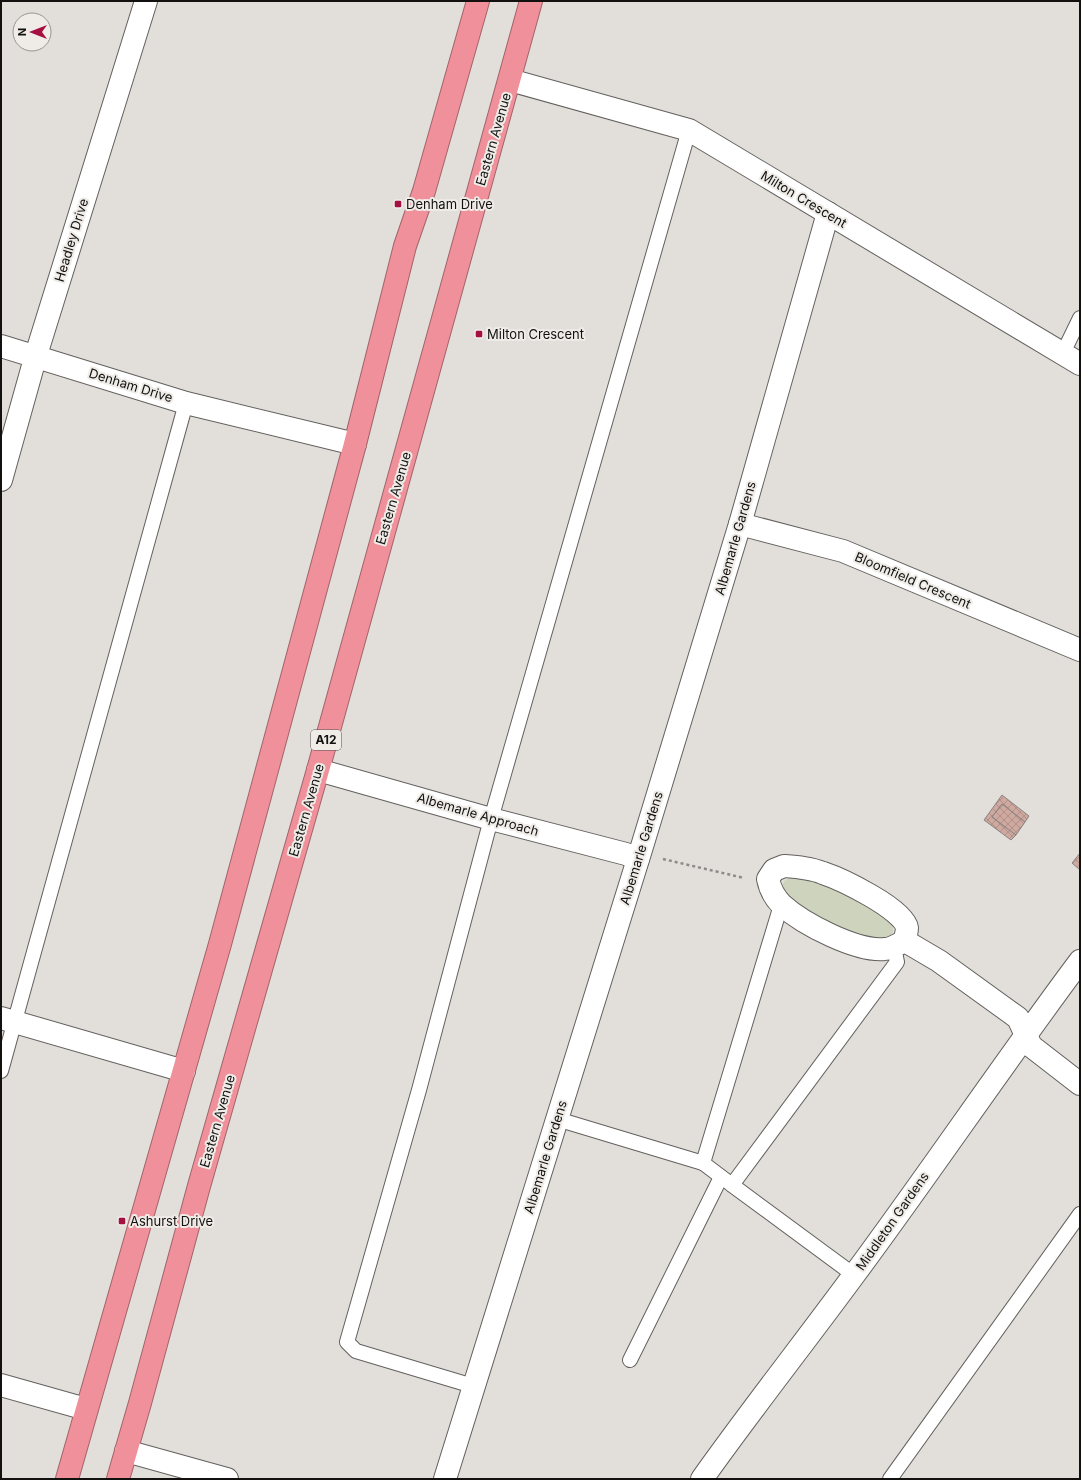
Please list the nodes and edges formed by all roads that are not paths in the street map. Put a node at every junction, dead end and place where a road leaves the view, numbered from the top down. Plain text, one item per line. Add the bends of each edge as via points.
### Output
1 (146, 1) edge
2 (478, 1) edge
3 (531, 1) edge
4 (510, 80) junction
5 (689, 130) junction
6 (828, 213) junction
7 (1080, 318) edge
8 (1, 346) edge
9 (36, 355) junction
10 (1072, 358) edge
11 (186, 403) junction
12 (355, 444) junction
13 (1, 480) edge
14 (740, 524) junction
15 (1080, 650) edge
16 (318, 770) junction
17 (491, 819) junction
18 (639, 856) junction
19 (782, 904) junction
20 (899, 944) junction
21 (1080, 961) edge
22 (7, 1020) edge
23 (1026, 1034) junction
24 (184, 1070) junction
25 (1, 1071) edge
26 (1080, 1084) edge
27 (557, 1119) junction
28 (703, 1164) junction
29 (720, 1177) junction
30 (732, 1185) junction
31 (1080, 1214) edge
32 (854, 1275) junction
33 (630, 1360) dead end
34 (1, 1385) edge
35 (473, 1386) junction
36 (86, 1409) junction
37 (126, 1452) junction
38 (67, 1479) edge
39 (118, 1479) edge
40 (227, 1479) edge
41 (445, 1479) edge
42 (703, 1479) edge
43 (890, 1479) edge

1 - 9 street, Headley Drive
2 - 12 highway via 424,191 405,246
3 - 4 highway, Eastern Avenue / A12
4 - 5 street, Milton Crescent
4 - 16 highway, Eastern Avenue / A12
5 - 6 street, Milton Crescent
5 - 17 lane
6 - 10 street, Milton Crescent
6 - 14 street, Albemarle Gardens
7 - 10 lane
8 - 9 street, Denham Drive
9 - 11 street, Denham Drive
9 - 13 street, Headley Drive
11 - 12 street, Denham Drive
11 - 22 lane
12 - 24 highway
14 - 15 street, Bloomfield Crescent via 843,550
14 - 18 street, Albemarle Gardens
16 - 17 street, Albemarle Approach
16 - 37 highway, Eastern Avenue / A12
17 - 18 street, Albemarle Approach
17 - 35 lane via 419,1090 347,1342 356,1352
18 - 27 street, Albemarle Gardens
19 - 20 street via 804,921 855,944 885,949
19 - 20 street via 770,889 768,879 774,870 784,866 823,872 850,884 888,907 907,928
19 - 28 lane
20 - 23 street via 939,961 1018,1018
20 - 30 lane via 897,962
21 - 23 street, Middleton Gardens
22 - 24 street
22 - 25 lane
23 - 26 street via 1032,1046
23 - 32 street, Middleton Gardens
24 - 36 highway
27 - 28 lane
27 - 35 street, Albemarle Gardens
28 - 29 lane
29 - 30 lane
29 - 33 lane
30 - 32 lane
31 - 43 lane
32 - 42 street, Middleton Gardens via 752,1409
34 - 36 street
35 - 41 street, Albemarle Gardens
36 - 38 highway
37 - 39 highway, Eastern Avenue / A12
37 - 40 street

